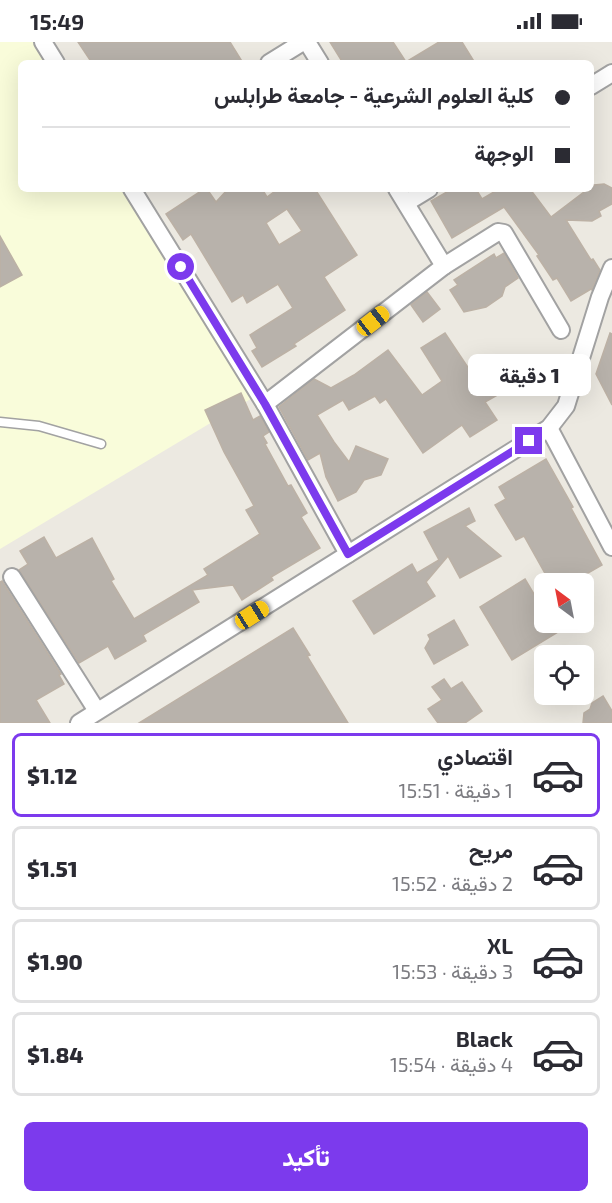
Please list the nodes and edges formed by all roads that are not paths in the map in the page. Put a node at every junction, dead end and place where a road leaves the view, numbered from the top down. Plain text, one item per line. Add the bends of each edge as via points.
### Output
1 (43, 42) edge
2 (305, 42) edge
3 (54, 60) edge
4 (274, 60) edge
5 (318, 60) edge
6 (612, 73) edge
7 (594, 84) edge
8 (134, 192) edge
9 (417, 192) edge
10 (402, 196) edge
11 (444, 266) junction
12 (612, 268) edge
13 (561, 330) dead end
14 (265, 404) junction
15 (0, 422) edge
16 (549, 428) junction
17 (101, 444) dead end
18 (612, 547) edge
19 (348, 554) junction
20 (12, 577) dead end
21 (97, 711) junction
22 (79, 723) edge

1 - 3 street
2 - 4 street
2 - 5 street
6 - 7 street
8 - 14 street
9 - 10 street
10 - 11 street
11 - 13 street via 498,232 504,233
11 - 14 street
12 - 16 street via 566,406
14 - 19 street
15 - 17 lane via 39,426
16 - 18 street
16 - 19 street
19 - 21 street
20 - 21 street
21 - 22 street

